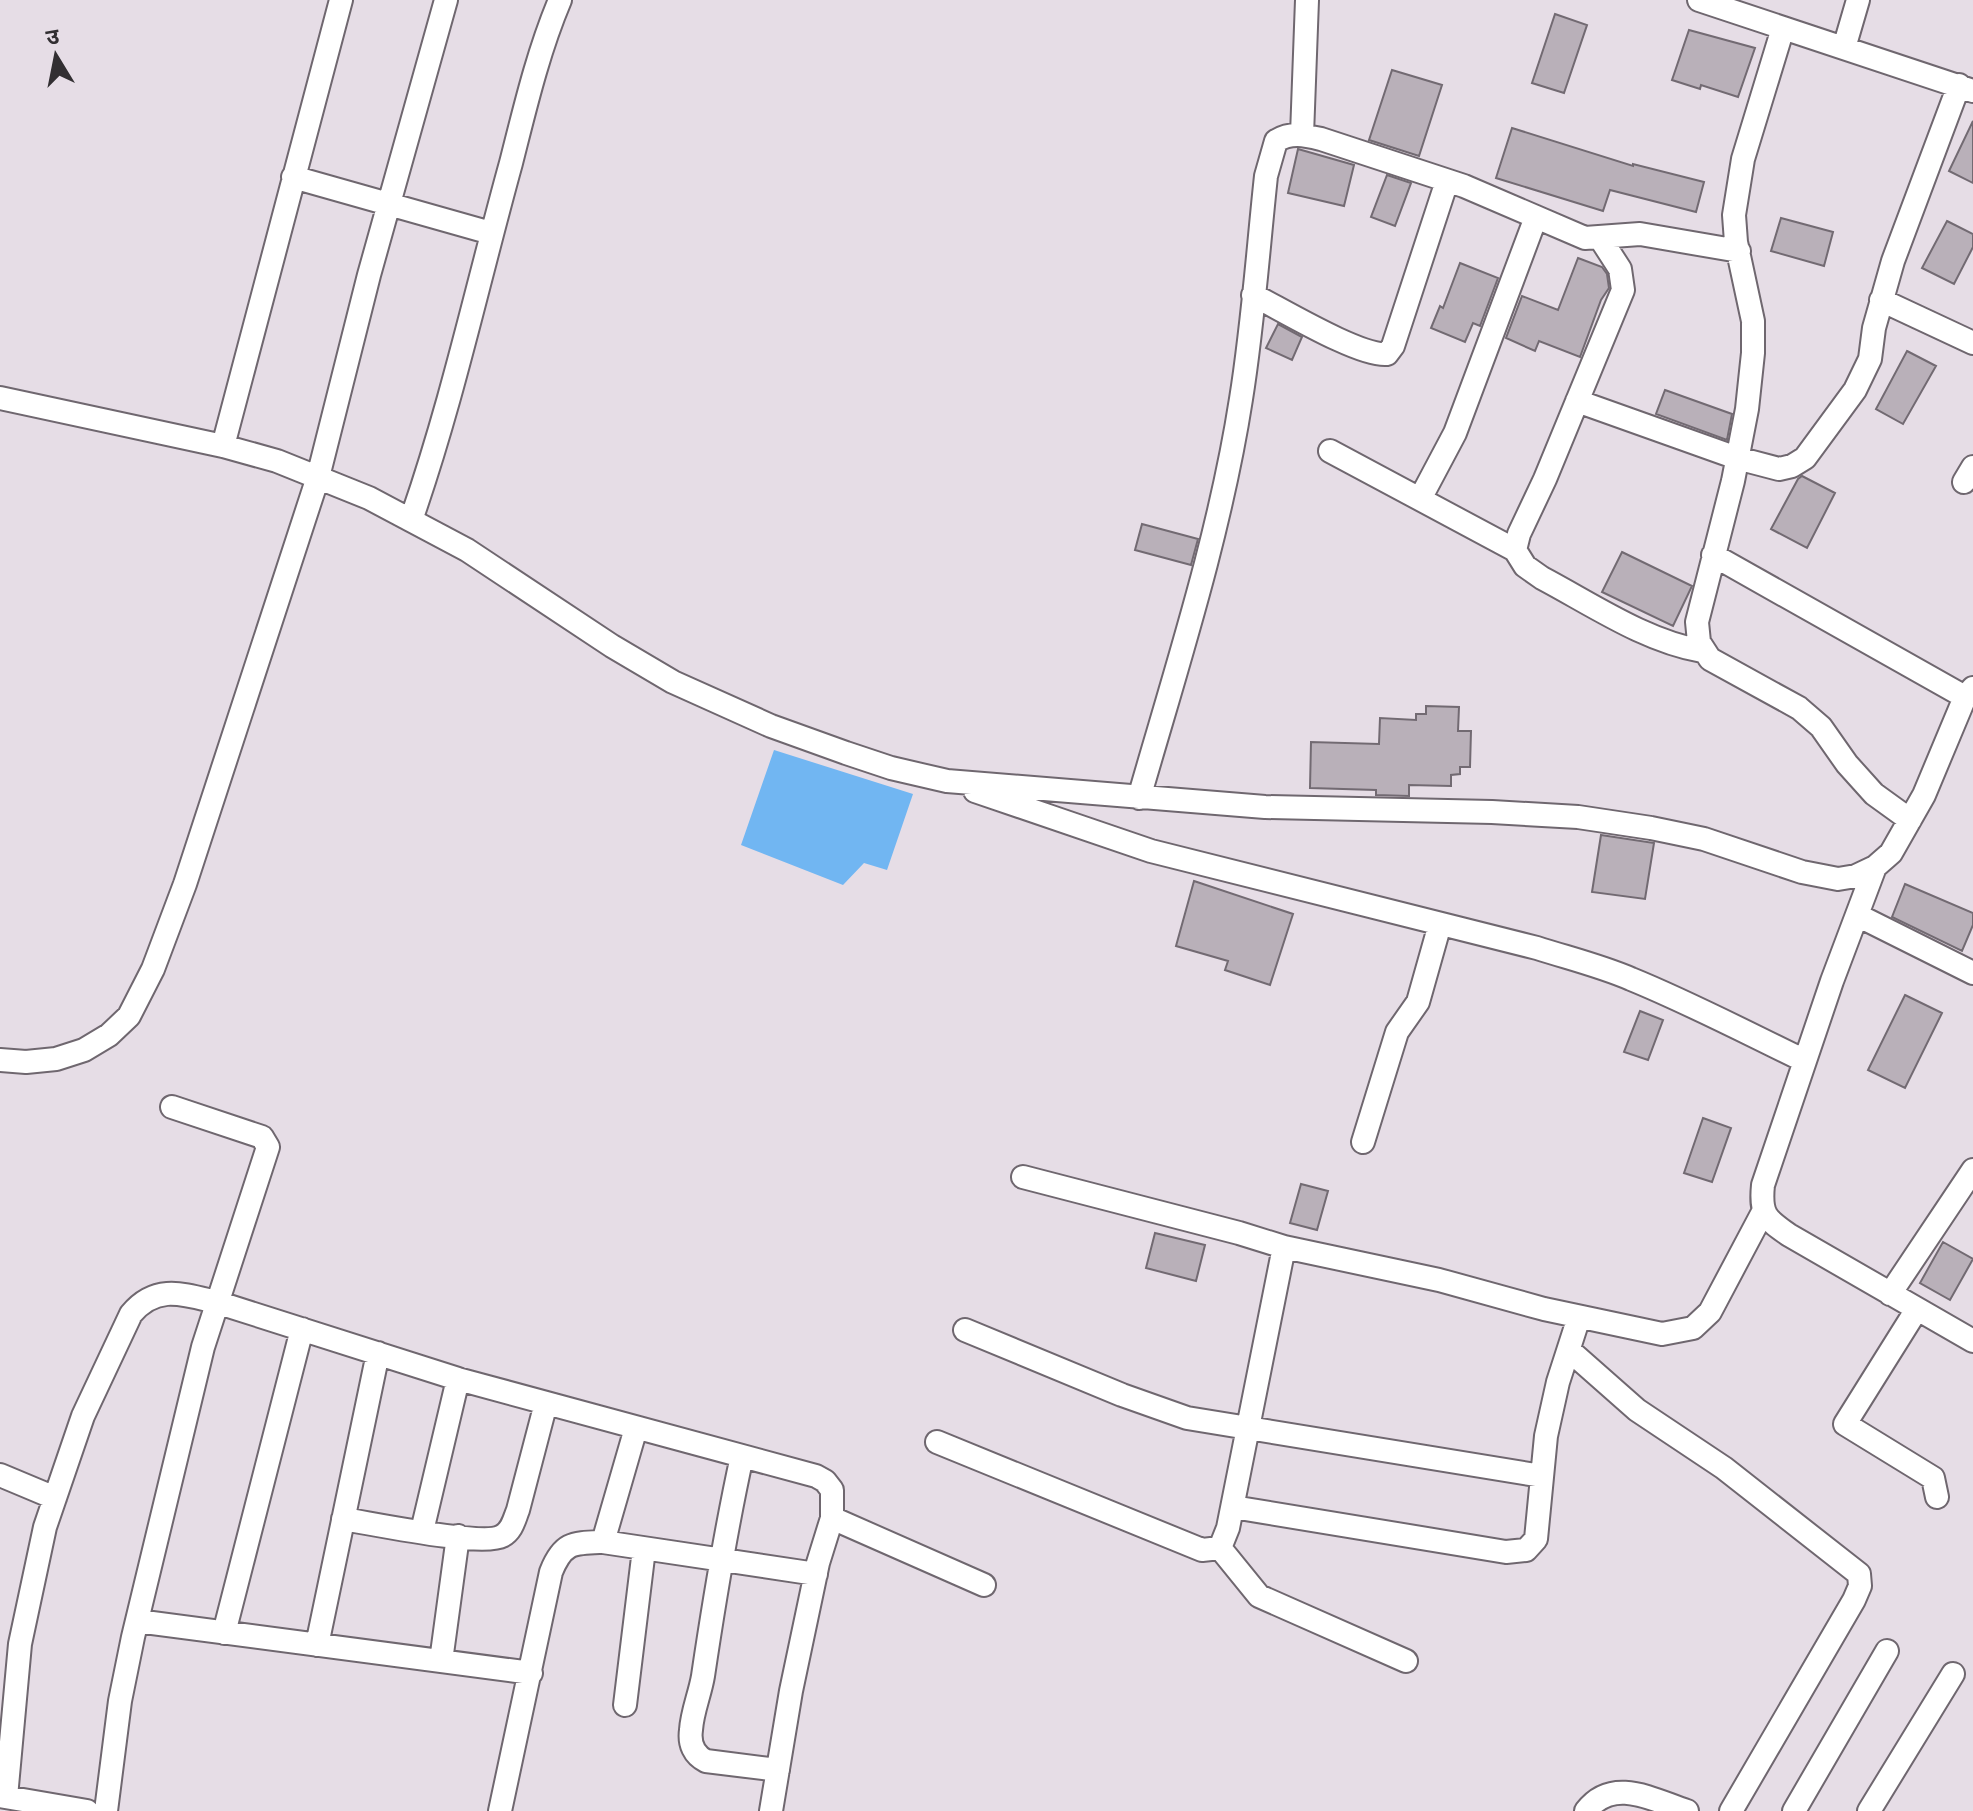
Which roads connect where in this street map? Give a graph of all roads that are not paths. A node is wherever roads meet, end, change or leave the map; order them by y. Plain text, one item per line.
1 (341, 0) edge
2 (446, 0) edge
3 (560, 0) edge
4 (1307, 0) edge
5 (1699, 0) edge
6 (1858, 0) edge
7 (1783, 28) junction
8 (1844, 48) junction
9 (1966, 88) edge
10 (1302, 135) junction
11 (293, 177) junction
12 (1447, 181) junction
13 (389, 202) junction
14 (1536, 217) junction
15 (491, 233) junction
16 (1600, 238) junction
17 (1739, 251) junction
18 (1253, 295) junction
19 (1881, 300) junction
20 (1973, 343) edge
21 (0, 398) edge
22 (1577, 401) junction
23 (223, 446) junction
24 (1330, 451) dead end
25 (1737, 458) junction
26 (318, 477) junction
27 (1420, 499) junction
28 (411, 520) junction
29 (1515, 550) junction
30 (1713, 555) junction
31 (1702, 651) junction
32 (1969, 693) edge
33 (947, 781) junction
34 (1139, 798) junction
35 (1910, 820) junction
36 (1875, 867) junction
37 (1857, 915) junction
38 (1440, 924) junction
39 (1973, 973) edge
40 (0, 1060) edge
41 (1805, 1061) junction
42 (172, 1107) dead end
43 (1363, 1142) dead end
44 (1973, 1170) edge
45 (1023, 1177) dead end
46 (1763, 1212) junction
47 (1284, 1247) junction
48 (1890, 1294) junction
49 (216, 1302) junction
50 (1917, 1309) junction
51 (1579, 1317) junction
52 (302, 1329) junction
53 (965, 1330) dead end
54 (1973, 1341) edge
55 (1569, 1350) junction
56 (378, 1353) junction
57 (458, 1379) junction
58 (546, 1403) junction
59 (636, 1428) junction
60 (1248, 1428) junction
61 (937, 1442) dead end
62 (742, 1456) junction
63 (0, 1475) edge
64 (1542, 1476) junction
65 (1937, 1497) dead end
66 (55, 1498) junction
67 (1233, 1507) junction
68 (832, 1518) junction
69 (343, 1519) junction
70 (422, 1531) junction
71 (458, 1536) junction
72 (603, 1542) junction
73 (1220, 1548) junction
74 (644, 1549) junction
75 (720, 1561) junction
76 (816, 1574) junction
77 (984, 1585) dead end
78 (137, 1621) junction
79 (224, 1633) junction
80 (317, 1645) junction
81 (1887, 1651) dead end
82 (441, 1661) junction
83 (1406, 1661) dead end
84 (531, 1673) junction
85 (1953, 1674) dead end
86 (625, 1705) dead end
87 (778, 1770) junction
88 (3, 1796) edge
89 (87, 1811) edge
90 (106, 1811) edge
91 (500, 1811) edge
92 (771, 1811) edge
93 (1586, 1811) edge
94 (1687, 1811) edge
95 (1731, 1811) edge
96 (1794, 1811) edge
97 (1869, 1811) edge

1 - 11 street
2 - 13 street
3 - 15 street
4 - 10 street
5 - 7 street
6 - 8 street
7 - 8 street
7 - 17 street
8 - 9 street
9 - 19 street
10 - 12 street
10 - 18 street
11 - 13 street
11 - 23 street
12 - 14 street
12 - 18 street
13 - 15 street
13 - 26 street
14 - 16 street
14 - 27 street
15 - 28 street
16 - 17 street
16 - 22 street
17 - 25 street
18 - 34 street
19 - 20 street
19 - 25 street
21 - 23 street
22 - 25 street
22 - 29 street
23 - 26 street
24 - 27 street
25 - 30 street
26 - 28 street
26 - 40 street
27 - 29 street
28 - 33 street
29 - 31 street
30 - 31 street
30 - 32 street
31 - 35 street
32 - 35 street
33 - 34 street
33 - 38 street
34 - 36 street
35 - 36 street
36 - 37 street
37 - 39 street
37 - 41 street
38 - 41 street
38 - 43 street
41 - 46 street
42 - 49 street
44 - 48 street
45 - 47 street
46 - 48 street
46 - 51 street
47 - 51 street
47 - 60 street
48 - 50 street
49 - 52 street
49 - 66 street
49 - 78 street
50 - 54 street
50 - 65 street
51 - 55 street
52 - 56 street
52 - 79 street
53 - 60 street
55 - 64 street
55 - 95 street
56 - 57 street
56 - 69 street
57 - 58 street
57 - 70 street
58 - 59 street
58 - 71 street
59 - 62 street
59 - 72 street
60 - 64 street
60 - 67 street
61 - 73 street
62 - 68 street
62 - 75 street
63 - 66 street
64 - 67 street
66 - 88 street
67 - 73 street
68 - 76 street
68 - 77 street
69 - 70 street
69 - 80 street
70 - 71 street
71 - 82 street
72 - 74 street
72 - 84 street
73 - 83 street
74 - 75 street
74 - 86 street
75 - 76 street
75 - 87 street
76 - 87 street
78 - 79 street
78 - 90 street
79 - 80 street
80 - 82 street
81 - 96 street
82 - 84 street
84 - 91 street
85 - 97 street
87 - 92 street
88 - 89 street
93 - 94 street

